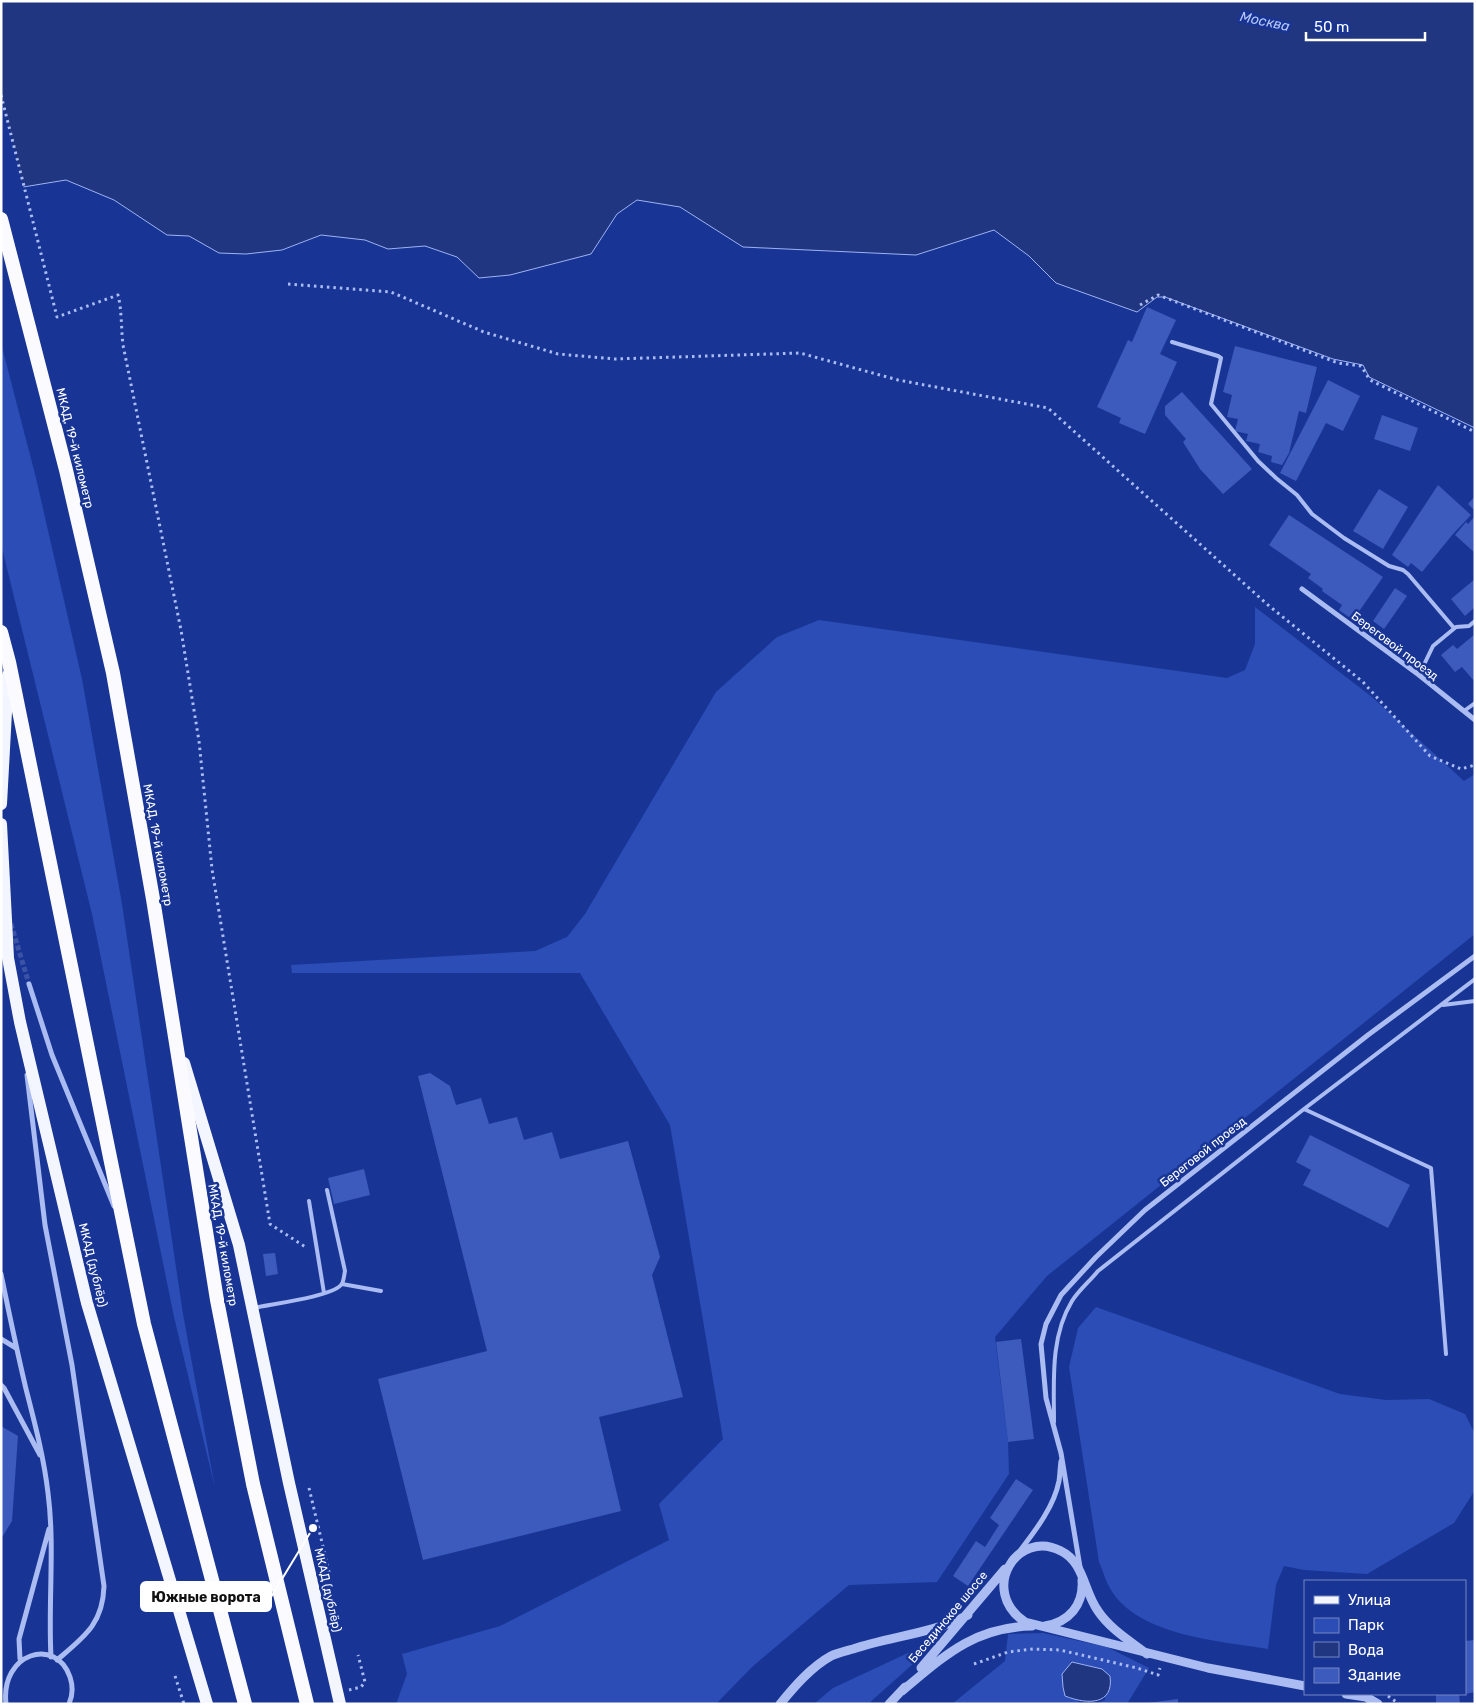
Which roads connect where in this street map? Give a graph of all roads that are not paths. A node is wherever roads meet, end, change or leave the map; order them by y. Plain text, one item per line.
1 (1, 219) edge
2 (1172, 342) dead end
3 (1302, 589) dead end
4 (1475, 622) edge
5 (1454, 628) junction
6 (1, 632) edge
7 (9, 662) junction
8 (1419, 675) junction
9 (1475, 703) edge
10 (1464, 711) junction
11 (1475, 720) edge
12 (1, 804) edge
13 (1, 824) edge
14 (1475, 956) edge
15 (1475, 979) edge
16 (30, 984) tunnel mouth
17 (1475, 1001) edge
18 (1441, 1006) junction
19 (170, 1018) junction
20 (20, 1022) junction
21 (1304, 1109) junction
22 (327, 1190) dead end
23 (309, 1201) dead end
24 (126, 1234) junction
25 (1, 1274) edge
26 (2, 1284) edge
27 (342, 1284) junction
28 (381, 1291) dead end
29 (324, 1293) junction
30 (252, 1308) junction
31 (1, 1339) edge
32 (16, 1348) junction
33 (1446, 1354) dead end
34 (1, 1386) edge
35 (1054, 1425) junction
36 (1061, 1454) junction
37 (44, 1462) junction
38 (51, 1522) junction
39 (1013, 1559) junction
40 (1081, 1572) junction
41 (968, 1615) junction
42 (1035, 1626) junction
43 (1147, 1654) junction
44 (51, 1657) junction
45 (20, 1659) junction
46 (57, 1660) junction
47 (1304, 1686) edge
48 (902, 1691) junction
49 (1351, 1695) edge
50 (2, 1696) edge
51 (6, 1704) edge
52 (69, 1704) edge
53 (207, 1704) edge
54 (245, 1704) edge
55 (307, 1704) edge
56 (340, 1704) edge
57 (780, 1704) edge
58 (889, 1704) edge
59 (1378, 1704) edge

1 - 19 highway, МКАД, 19-й километр
2 - 5 lane
3 - 8 street, Береговой проезд
4 - 5 lane
5 - 8 lane
6 - 7 highway
7 - 12 main road
7 - 24 highway
8 - 10 street, Береговой проезд
9 - 10 lane
10 - 11 street, Береговой проезд
13 - 20 main road, МКАД (дублёр)
14 - 35 street, Береговой проезд
15 - 18 lane
16 - 24 street
17 - 18 lane
18 - 21 lane
19 - 30 main road, МКАД (дублёр)
19 - 55 highway, МКАД, 19-й километр
20 - 46 street
20 - 53 main road, МКАД (дублёр)
21 - 33 lane
21 - 35 lane
22 - 27 lane
23 - 29 lane
24 - 54 highway
25 - 26 street
26 - 32 street
27 - 28 lane
27 - 29 lane
29 - 30 lane
30 - 56 main road, МКАД (дублёр)
31 - 32 street
32 - 37 street
34 - 37 street
35 - 36 street, Береговой проезд
36 - 39 street
36 - 40 street
37 - 38 street
38 - 44 street
38 - 45 street
39 - 40 street
39 - 41 street, Бесединское шоссе
39 - 42 street
40 - 42 street
40 - 43 street
41 - 48 street, Бесединское шоссе
41 - 57 street
42 - 43 street
42 - 48 street, Бесединское шоссе
43 - 47 street
44 - 45 street
44 - 46 street
45 - 50 street
46 - 52 street
48 - 58 street, Бесединское шоссе
49 - 59 street
50 - 51 street

